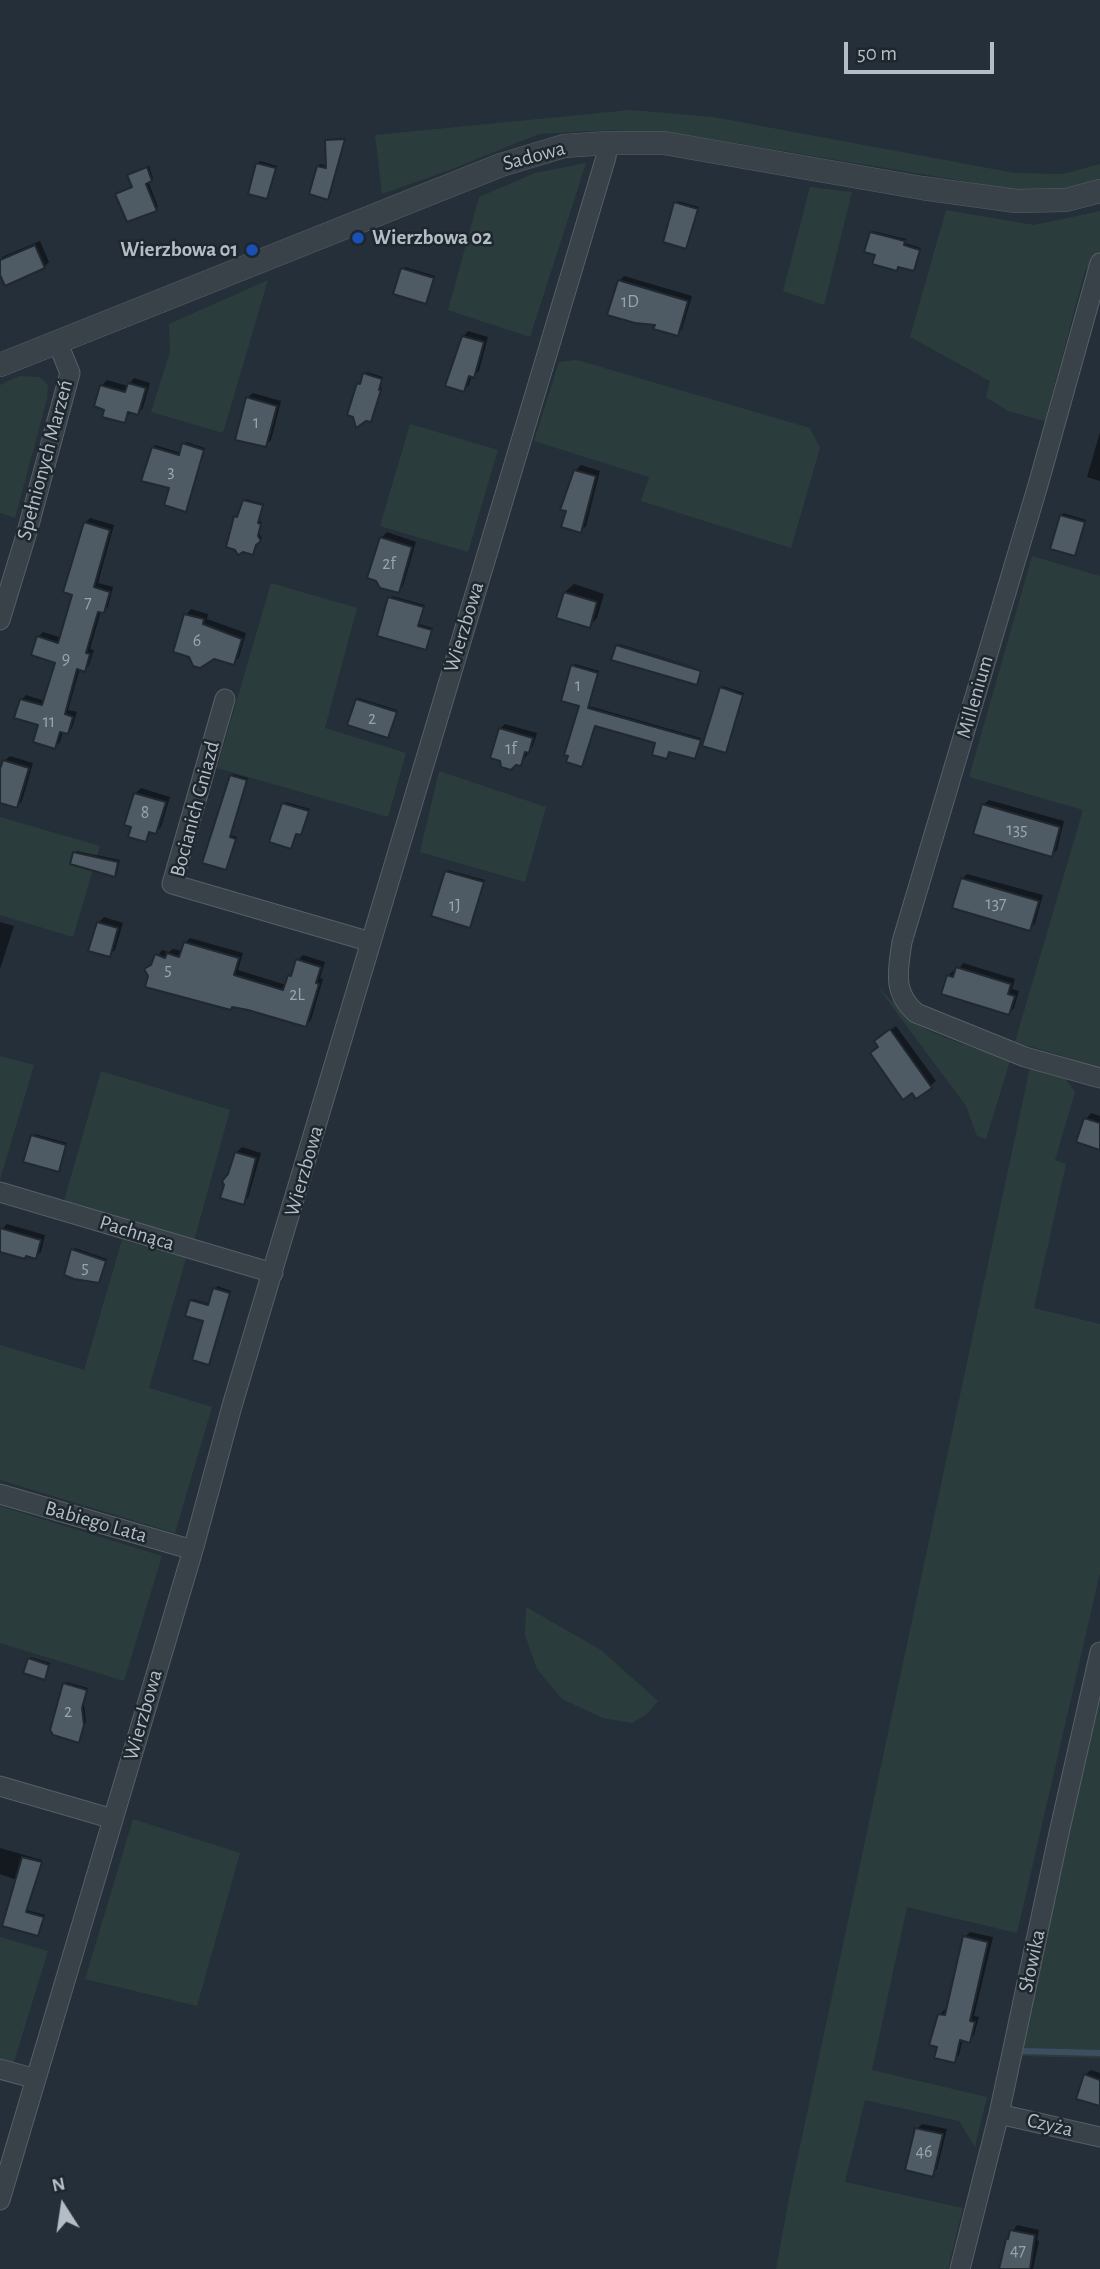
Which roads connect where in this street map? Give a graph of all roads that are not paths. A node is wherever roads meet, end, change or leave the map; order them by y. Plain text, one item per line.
1 (608, 143) junction
2 (1100, 191) edge
3 (1100, 263) edge
4 (57, 341) junction
5 (0, 365) edge
6 (0, 620) edge
7 (225, 699) dead end
8 (371, 942) junction
9 (1100, 1078) edge
10 (0, 1192) edge
11 (273, 1273) junction
12 (0, 1494) edge
13 (193, 1550) junction
14 (1100, 1652) edge
15 (0, 1786) edge
16 (113, 1819) junction
17 (0, 2069) edge
18 (36, 2079) junction
19 (999, 2114) junction
20 (1100, 2137) edge
21 (0, 2200) edge
22 (960, 2269) edge

1 - 2 street, Sadowa
1 - 4 street, Sadowa
1 - 8 street, Wierzbowa
3 - 9 street, Millenium
4 - 5 street, Sadowa
4 - 6 street, Spełnionych Marzeń
7 - 8 street, Bocianich Gniazd
8 - 11 street, Wierzbowa
10 - 11 street, Pachnąca
11 - 13 street, Wierzbowa
12 - 13 street, Babiego Lata
13 - 16 street, Wierzbowa
14 - 19 street, Słowika
15 - 16 street
16 - 18 street, Wierzbowa
17 - 18 street
18 - 21 street, Wierzbowa
19 - 20 street, Czyża
19 - 22 street, Słowika

